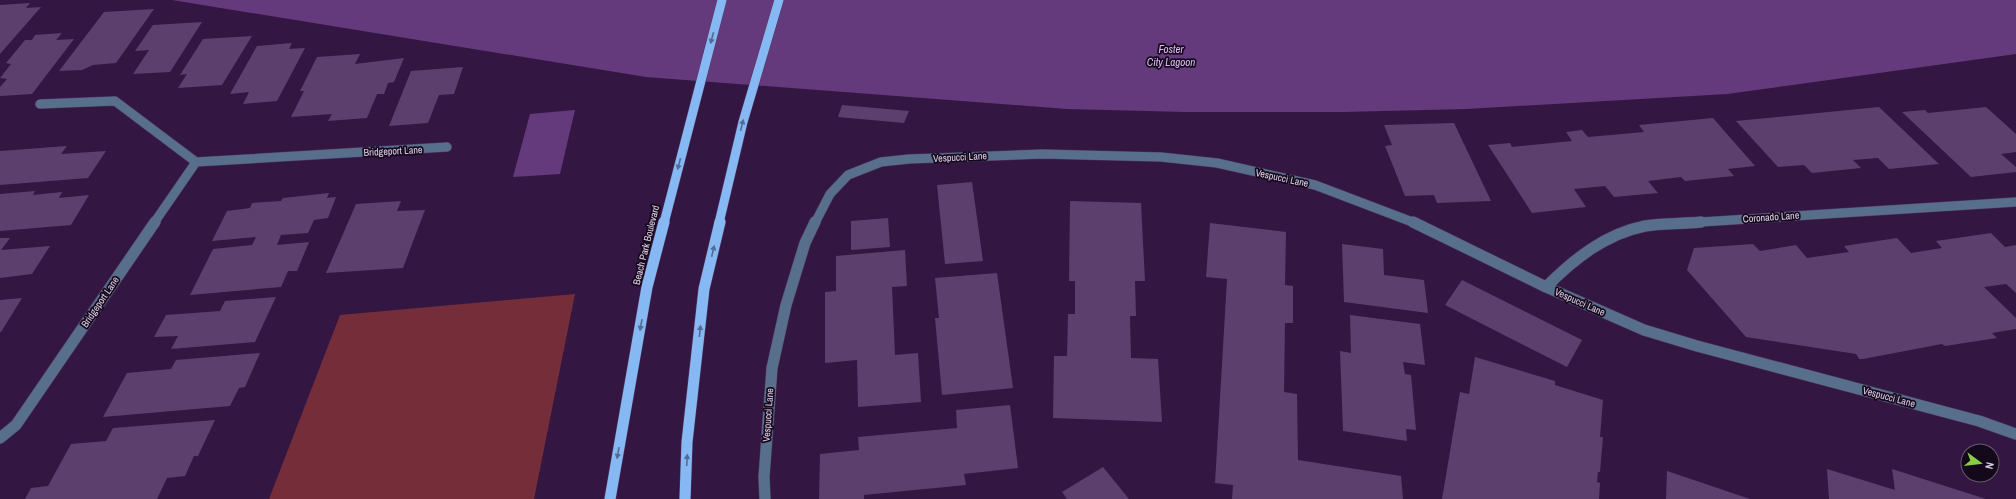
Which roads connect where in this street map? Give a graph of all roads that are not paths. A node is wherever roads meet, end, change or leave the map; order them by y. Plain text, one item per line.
1 (722, 0) edge
2 (779, 0) edge
3 (40, 104) dead end
4 (447, 147) dead end
5 (196, 162) junction
6 (2016, 202) edge
7 (1546, 287) junction
8 (2016, 434) edge
9 (0, 438) edge
10 (610, 499) edge
11 (685, 499) edge
12 (765, 499) edge

1 -> 10 main road, Beach Park Boulevard
11 -> 2 main road
3 - 5 street
4 - 5 street, Bridgeport Lane
5 - 9 street, Bridgeport Lane
6 - 7 street, Coronado Lane
7 - 8 street, Vespucci Lane
7 - 12 street, Vespucci Lane

